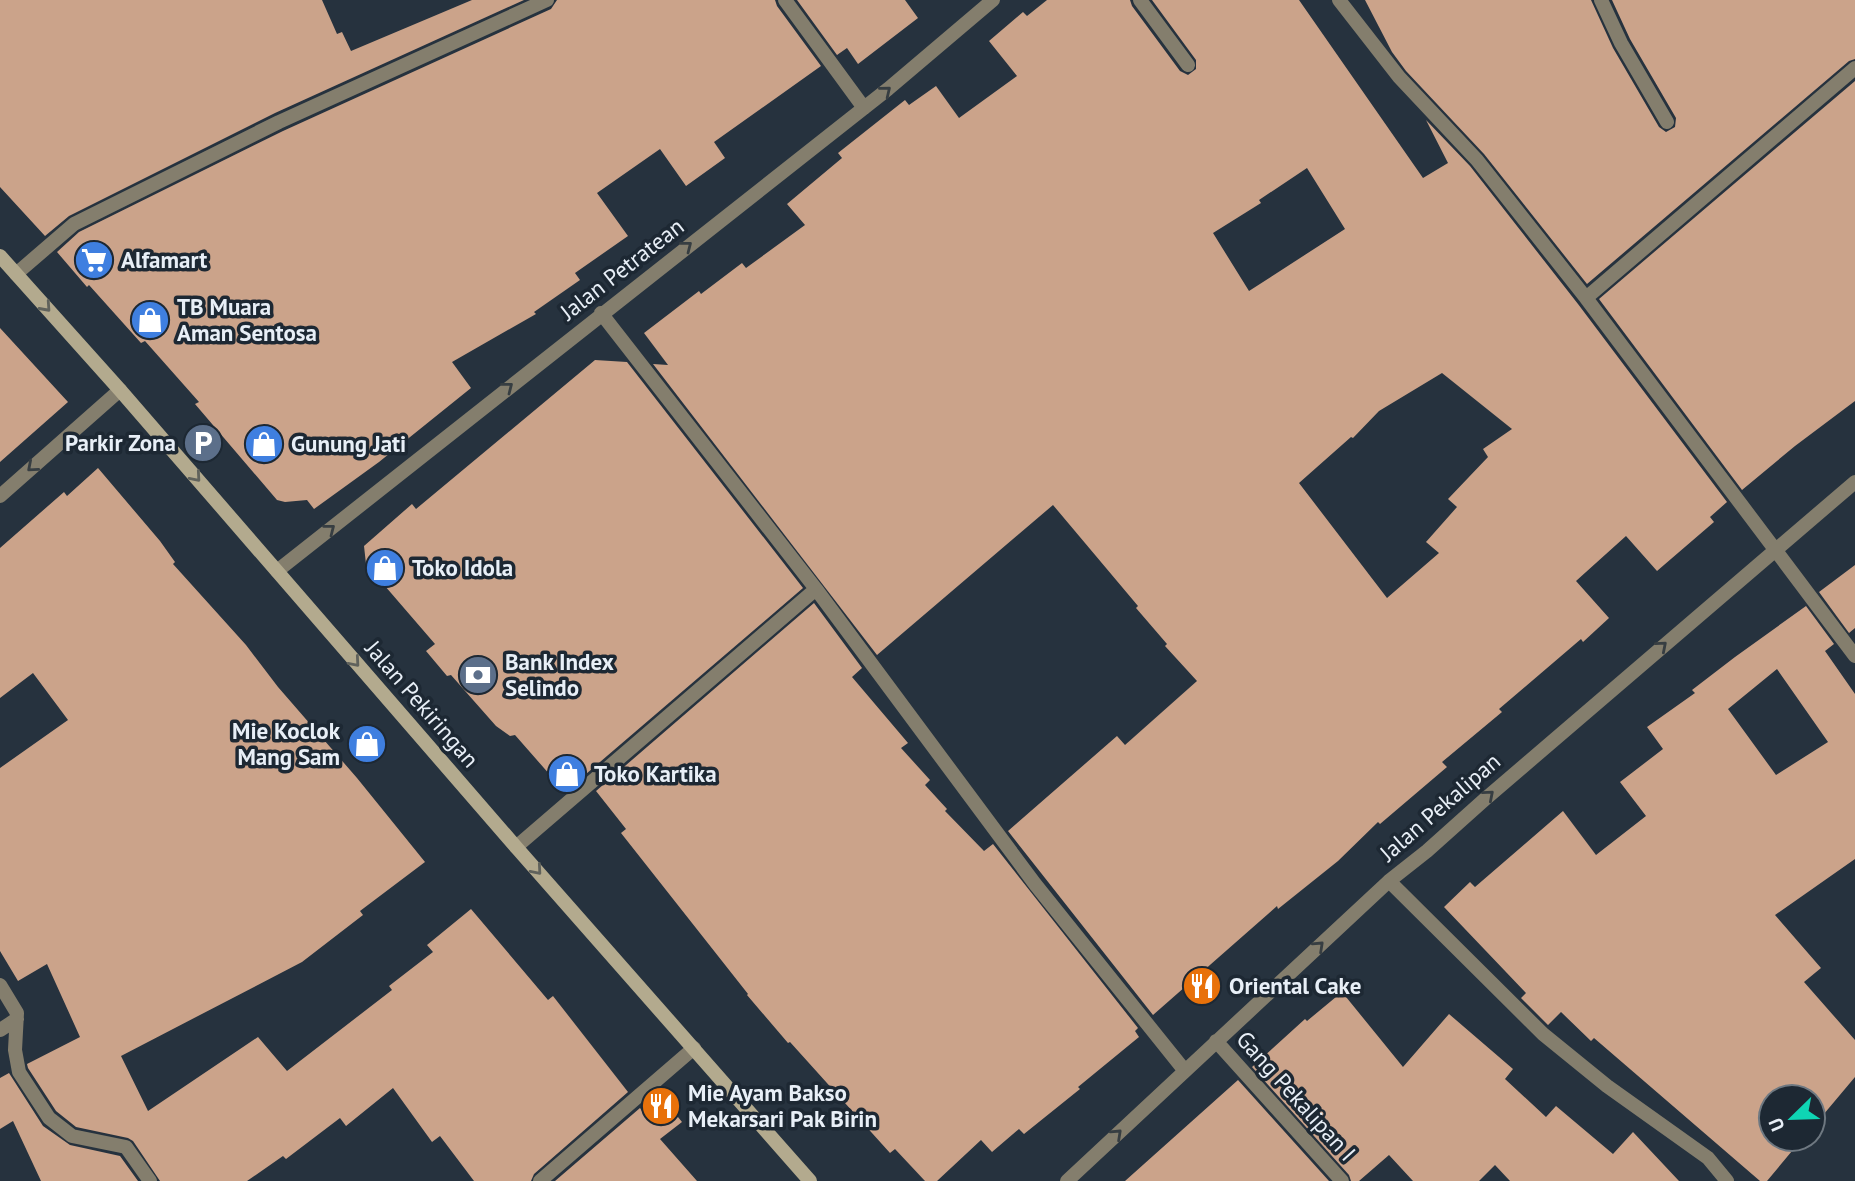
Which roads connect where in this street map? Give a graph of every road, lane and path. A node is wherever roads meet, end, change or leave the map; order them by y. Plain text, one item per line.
1 (547, 0) edge
2 (785, 0) edge
3 (993, 0) edge
4 (1140, 0) edge
5 (1339, 0) edge
6 (1601, 0) edge
7 (1188, 65) dead end
8 (1855, 68) edge
9 (864, 108) junction
10 (1667, 122) dead end
11 (0, 256) edge
12 (16, 274) junction
13 (1586, 299) junction
14 (601, 313) junction
15 (120, 390) junction
16 (1855, 482) edge
17 (0, 496) edge
18 (1773, 550) junction
19 (277, 571) junction
20 (816, 589) junction
21 (1855, 656) edge
22 (516, 847) junction
23 (1389, 881) junction
24 (0, 985) edge
25 (17, 1019) junction
26 (0, 1030) edge
27 (1216, 1041) junction
28 (694, 1048) junction
29 (1185, 1070) junction
30 (150, 1181) edge
31 (540, 1181) edge
32 (810, 1181) edge
33 (1067, 1181) edge
34 (1342, 1181) edge
35 (1727, 1181) edge

1 - 12 street
2 - 9 street
9 -> 3 street, Jalan Petratean
4 - 7 street
5 - 13 street
6 - 10 street
8 - 13 street
14 -> 9 street, Jalan Petratean
11 - 12 main road, Jalan Pekiringan
12 -> 15 main road, Jalan Pekiringan
13 - 18 street
19 -> 14 street, Jalan Petratean
14 - 20 street
15 -> 17 street
15 -> 19 main road, Jalan Pekiringan
16 - 18 street, Jalan Pekalipan
18 - 21 street
23 -> 18 street, Jalan Pekalipan
19 -> 22 main road, Jalan Pekiringan
20 - 22 street
20 - 29 street
22 -> 28 main road, Jalan Pekiringan
27 -> 23 street, Jalan Pekalipan
23 - 35 street
24 - 25 street
25 - 26 street
25 - 30 street
27 - 29 street, Jalan Pekalipan
27 - 34 street, Gang Pekalipan I
28 - 31 street
28 - 32 main road, Jalan Pekiringan
33 -> 29 street, Jalan Pekalipan

